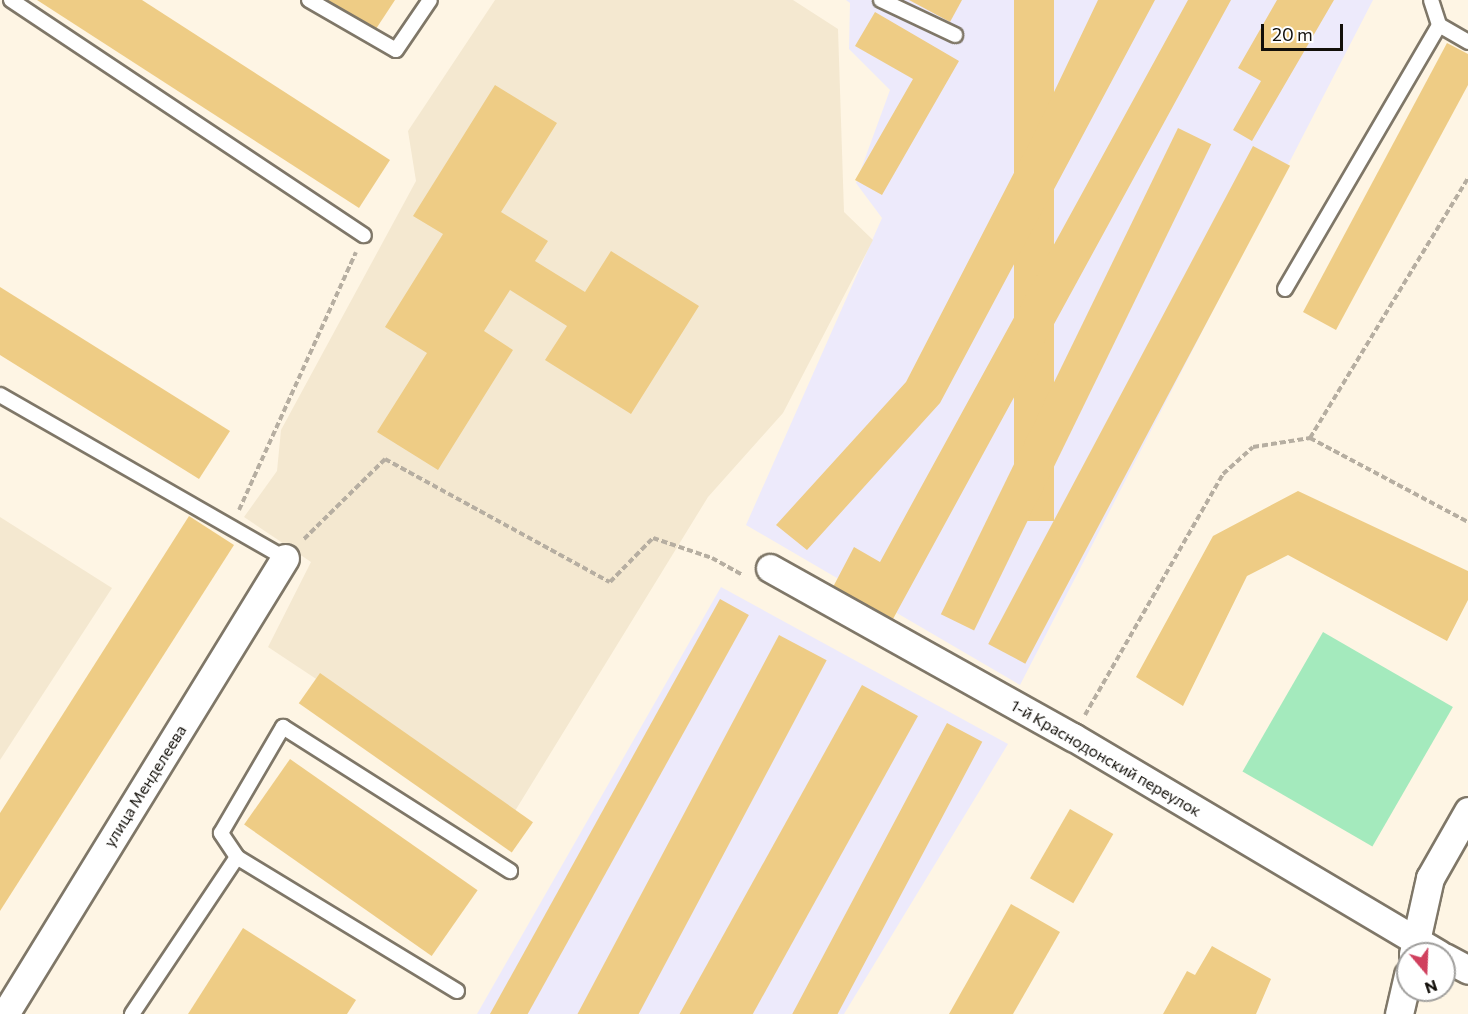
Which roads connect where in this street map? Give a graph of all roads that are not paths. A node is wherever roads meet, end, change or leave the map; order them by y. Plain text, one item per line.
1 (11, 0) edge
2 (309, 0) edge
3 (430, 0) edge
4 (881, 0) edge
5 (1431, 0) edge
6 (1439, 26) junction
7 (955, 35) dead end
8 (1468, 42) edge
9 (364, 235) road end
10 (1285, 289) dead end
11 (0, 395) edge
12 (285, 558) joint
13 (770, 568) dead end
14 (1468, 811) edge
15 (237, 857) junction
16 (510, 871) dead end
17 (1409, 942) edge
18 (1423, 942) edge
19 (457, 991) dead end
20 (5, 1014) edge
21 (132, 1014) edge

1 - 9 lane
2 - 3 lane
4 - 7 lane
5 - 6 lane
6 - 8 lane
6 - 10 lane
11 - 12 lane
12 - 20 street, улица Менделеева
13 - 17 street, 1-й Краснодонский переулок
14 - 18 street
15 - 16 lane
15 - 19 lane
15 - 21 lane

